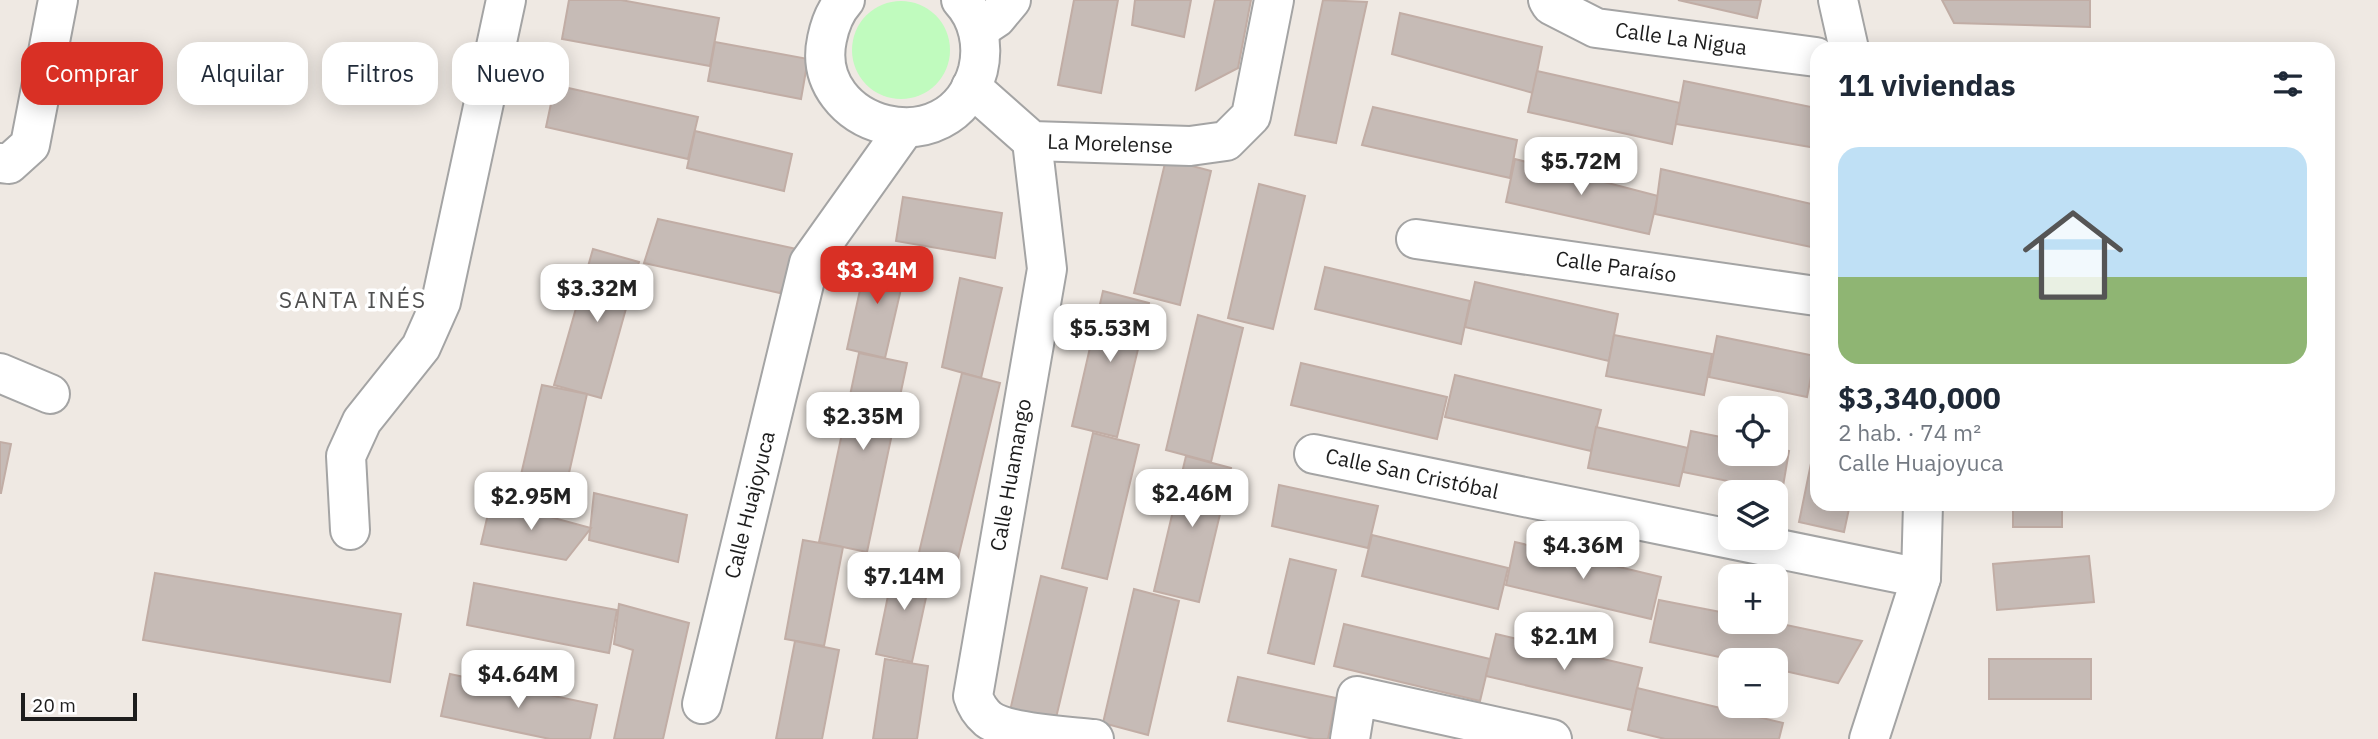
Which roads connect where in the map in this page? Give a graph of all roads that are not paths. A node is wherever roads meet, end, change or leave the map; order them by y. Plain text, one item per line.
1 (58, 0) edge
2 (506, 0) edge
3 (1012, 0) edge
4 (1274, 0) edge
5 (1838, 0) edge
6 (1549, 2) edge
7 (836, 4) edge
8 (970, 15) edge
9 (1847, 42) edge
10 (1810, 56) edge
11 (971, 87) junction
12 (905, 128) junction
13 (1032, 141) junction
14 (0, 163) edge
15 (1416, 239) dead end
16 (1810, 295) edge
17 (0, 373) edge
18 (50, 394) dead end
19 (1314, 454) dead end
20 (1923, 511) edge
21 (349, 530) dead end
22 (1921, 578) junction
23 (702, 704) dead end
24 (1094, 739) edge
25 (1350, 739) edge
26 (1552, 739) edge
27 (1869, 739) edge

1 - 14 street
2 - 21 street
3 - 8 street
4 - 13 street, La Morelense
5 - 9 street
6 - 10 street, Calle La Nigua
7 - 12 street
8 - 11 street
11 - 12 street
11 - 13 street, La Morelense
12 - 23 street, Calle Huajoyuca
13 - 24 street, Calle Huamango
15 - 16 street, Calle Paraíso
17 - 18 street
19 - 22 street, Calle San Cristóbal
20 - 22 street
22 - 27 street
25 - 26 street

